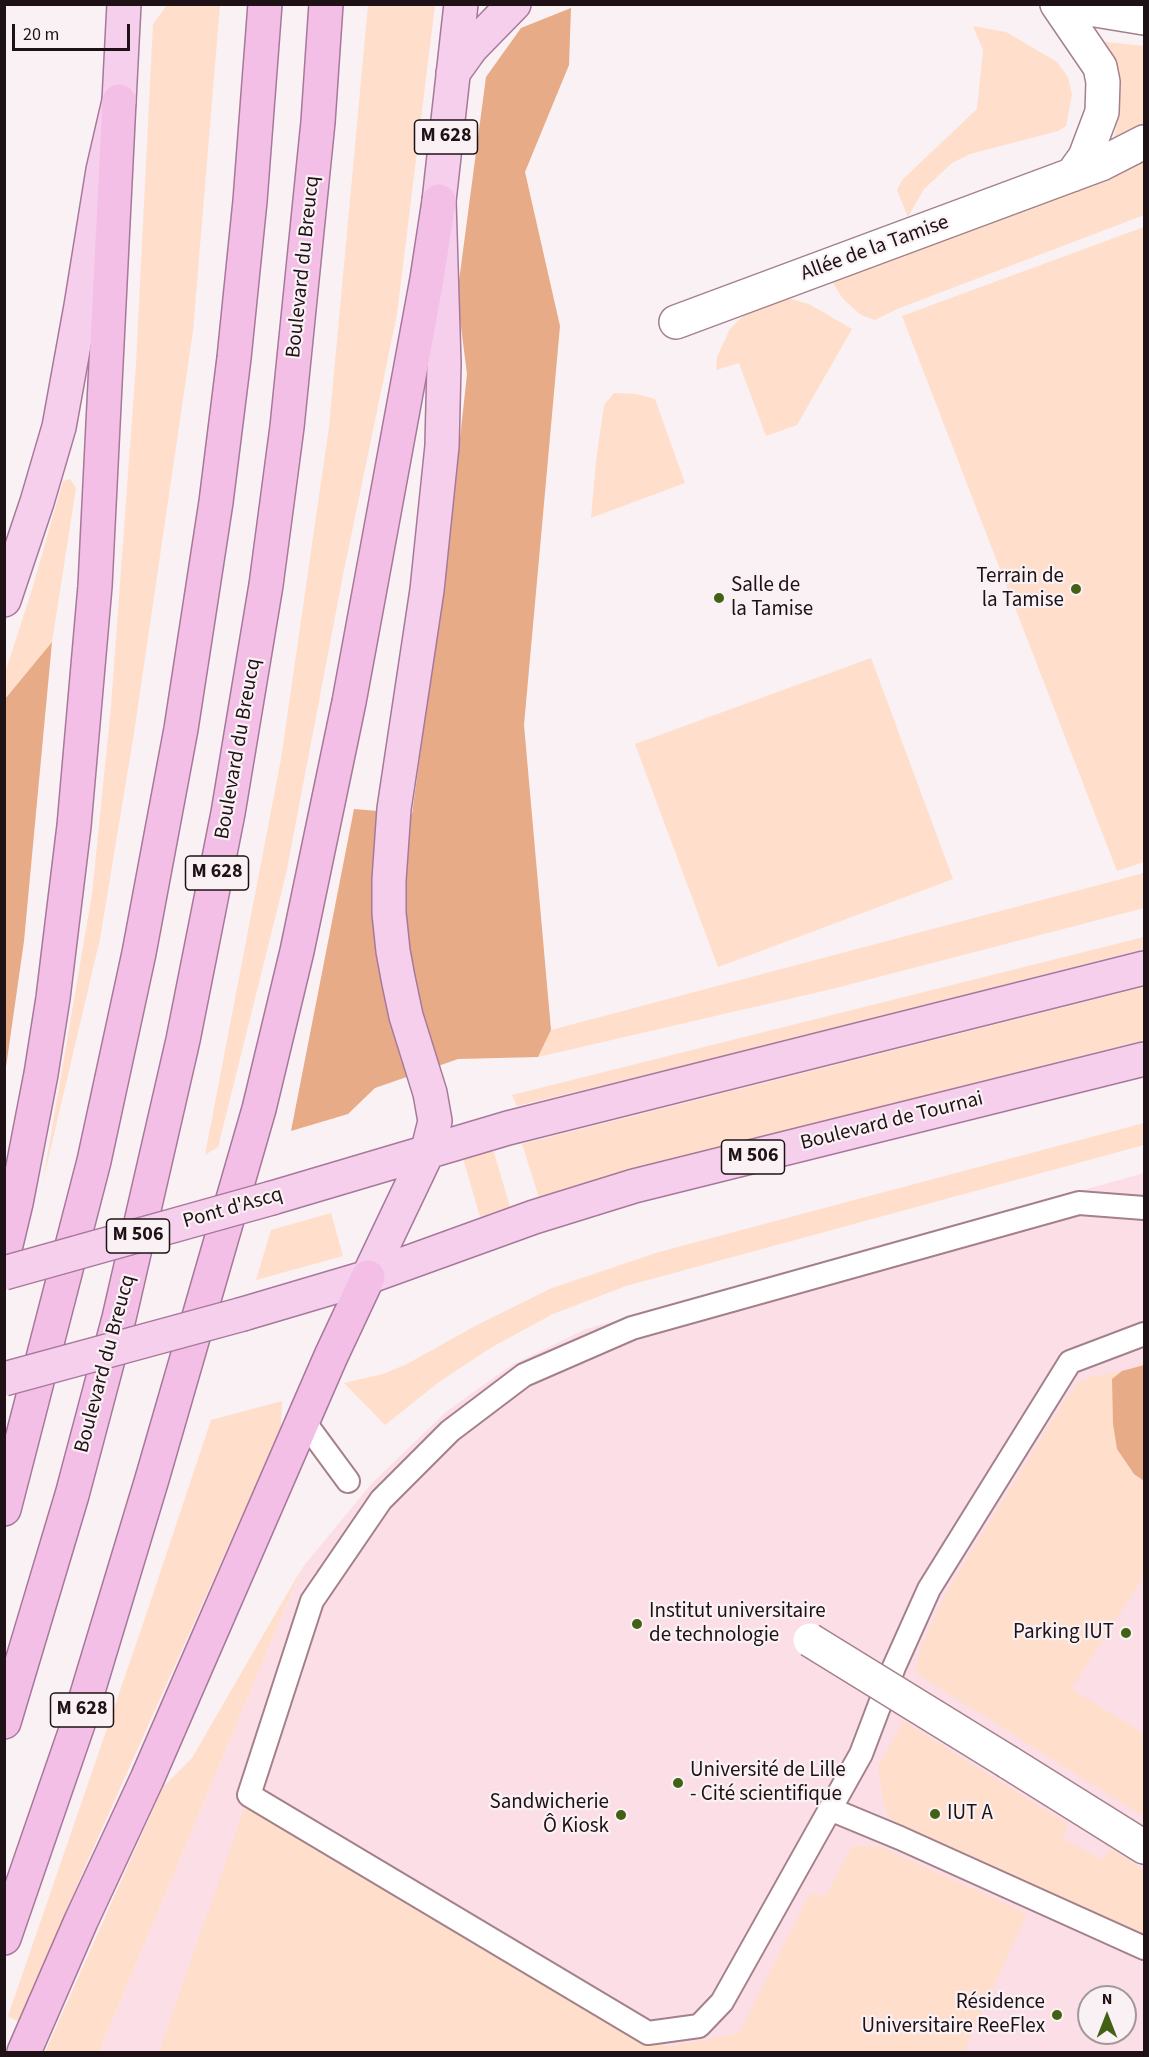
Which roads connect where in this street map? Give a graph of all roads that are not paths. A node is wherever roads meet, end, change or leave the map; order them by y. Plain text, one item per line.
1 (124, 4) edge
2 (265, 4) edge
3 (326, 4) edge
4 (460, 4) edge
5 (514, 4) edge
6 (1058, 4) edge
7 (1144, 18) edge
8 (453, 73) junction
9 (119, 101) junction
10 (1144, 142) edge
11 (1072, 175) junction
12 (439, 201) junction
13 (676, 322) dead end
14 (4, 600) edge
15 (1144, 968) edge
16 (1144, 1059) edge
17 (427, 1152) junction
18 (1144, 1208) edge
19 (4, 1253) edge
20 (4, 1273) edge
21 (368, 1277) junction
22 (1144, 1334) edge
23 (4, 1379) edge
24 (303, 1420) junction
25 (348, 1480) dead end
26 (4, 1509) edge
27 (810, 1640) dead end
28 (4, 1722) edge
29 (830, 1809) junction
30 (1144, 1847) edge
31 (4, 1938) edge
32 (1144, 1948) edge
33 (24, 2052) edge

1 - 9 main road
2 - 26 highway, M 628
3 - 28 highway, Boulevard du Breucq / M 628
4 - 8 main road, M 628
5 - 8 main road, M 628
6 - 7 street
6 - 11 street
8 - 12 main road, M 628
9 - 14 main road
9 - 19 highway
10 - 11 street, Allée de la Tamise
11 - 13 street, Allée de la Tamise
12 - 17 main road
12 - 31 highway, M 628
15 - 17 main road, M 506
16 - 21 main road, Boulevard de Tournai / M 506
17 - 20 main road, Pont d'Ascq / M 506, bridge
17 - 21 main road
18 - 29 lane
21 - 23 main road, M 506, bridge
21 - 24 highway
22 - 29 lane
24 - 25 lane
24 - 33 highway
27 - 30 street, bridge
29 - 32 lane

